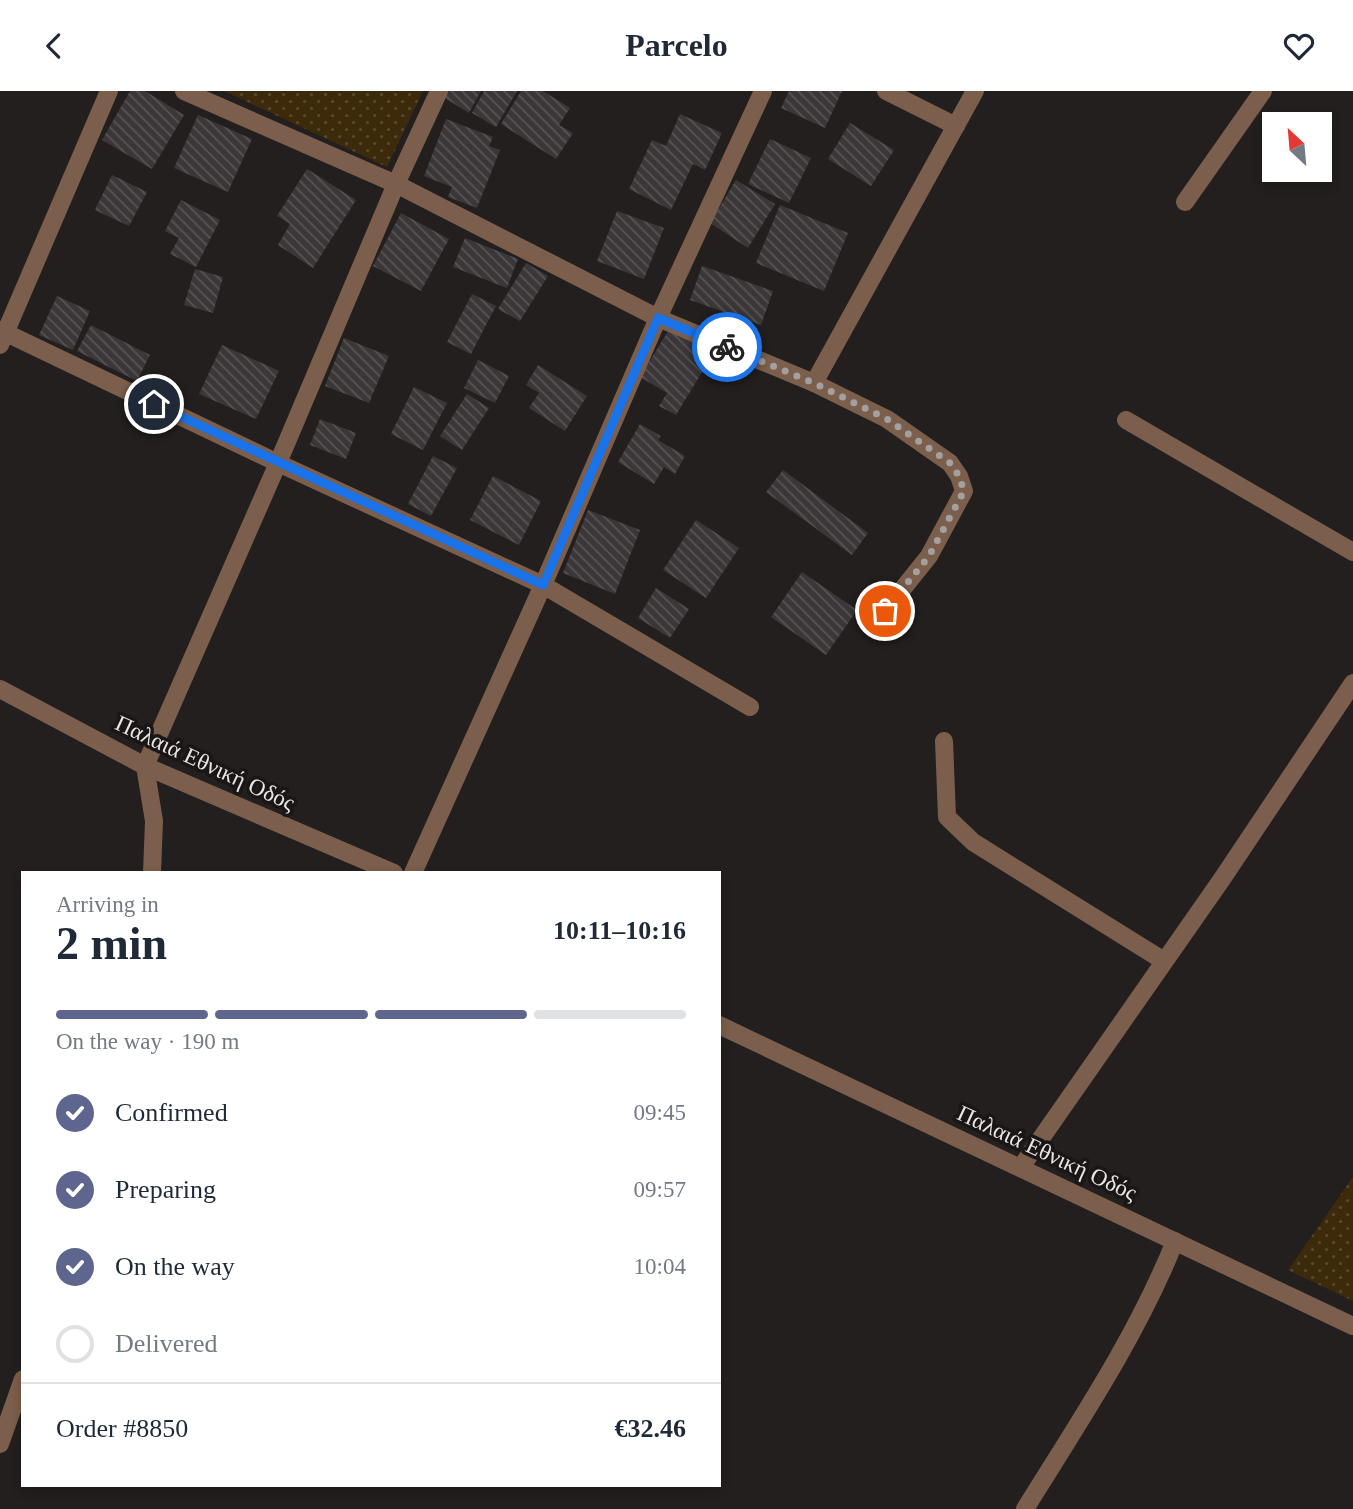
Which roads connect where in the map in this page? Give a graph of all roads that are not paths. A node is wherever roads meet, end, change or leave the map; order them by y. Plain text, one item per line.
1 (109, 91) edge
2 (184, 91) edge
3 (439, 91) edge
4 (762, 91) edge
5 (886, 91) edge
6 (975, 91) edge
7 (1263, 91) edge
8 (956, 126) junction
9 (396, 184) junction
10 (1185, 202) dead end
11 (658, 318) junction
12 (2, 336) edge
13 (814, 383) junction
14 (1126, 419) dead end
15 (278, 463) junction
16 (1353, 552) edge
17 (543, 585) junction
18 (885, 611) dead end
19 (1353, 683) edge
20 (0, 689) edge
21 (750, 707) dead end
22 (944, 741) dead end
23 (145, 765) junction
24 (152, 871) edge
25 (389, 871) edge
26 (414, 871) edge
27 (1164, 961) junction
28 (721, 1026) edge
29 (1021, 1167) junction
30 (1175, 1241) junction
31 (1353, 1326) edge
32 (21, 1385) edge
33 (0, 1444) edge
34 (1025, 1509) edge

1 - 12 street
2 - 9 street
3 - 9 street
4 - 11 street
5 - 8 street
6 - 8 street
7 - 10 street
8 - 13 street
9 - 11 street
9 - 15 street
11 - 13 street
11 - 17 street
12 - 15 street
13 - 18 street
14 - 16 street
15 - 17 street
15 - 23 street
17 - 21 street
17 - 26 street
19 - 27 street
20 - 23 street, Παλαιά Εθνική Οδός
22 - 27 street
23 - 24 street
23 - 25 street, Παλαιά Εθνική Οδός
27 - 29 street
28 - 29 street, Παλαιά Εθνική Οδός
29 - 30 street, Παλαιά Εθνική Οδός
30 - 31 street, Παλαιά Εθνική Οδός
30 - 34 street
32 - 33 street

